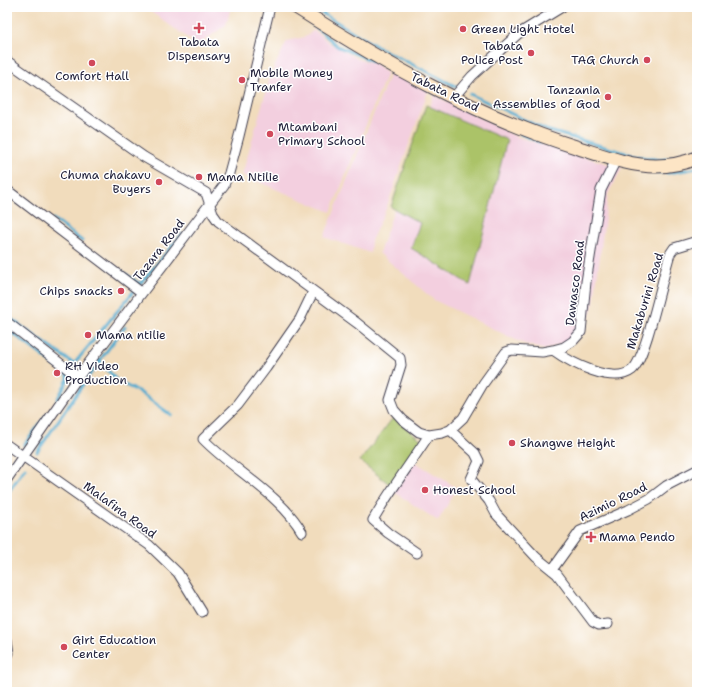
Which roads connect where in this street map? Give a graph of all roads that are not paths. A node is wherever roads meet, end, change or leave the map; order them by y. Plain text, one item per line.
1 (270, 7) edge
2 (296, 7) edge
3 (562, 7) edge
4 (7, 61) edge
5 (453, 98) junction
6 (697, 158) edge
7 (616, 160) junction
8 (7, 190) edge
9 (210, 205) junction
10 (697, 241) edge
11 (141, 292) junction
12 (313, 292) junction
13 (7, 322) edge
14 (553, 350) junction
15 (78, 376) junction
16 (450, 430) junction
17 (429, 435) junction
18 (7, 445) edge
19 (24, 456) junction
20 (697, 470) edge
21 (7, 479) edge
22 (302, 532) dead end
23 (417, 553) dead end
24 (552, 570) junction
25 (202, 612) dead end
26 (608, 624) dead end
27 (7, 640) edge
28 (7, 657) edge

1 - 9 street, Tazara Road
2 - 5 main road, Tabata Road
3 - 5 street
4 - 9 street
5 - 7 main road, Tabata Road
6 - 7 main road, Tabata Road
7 - 14 street, Dawasco Road
8 - 11 street
9 - 11 street, Tazara Road
9 - 12 street
10 - 14 street, Makaburini Road
11 - 15 street, Tazara Road
12 - 17 street
12 - 22 street
13 - 15 street
14 - 16 street, Dawasco Road
15 - 19 street, Tazara Road
16 - 17 street
16 - 24 street
17 - 23 street
18 - 19 street, Malafina Road
19 - 21 street, Tazara Road
19 - 25 street, Malafina Road
20 - 24 street, Azimio Road
24 - 26 street
27 - 28 street

